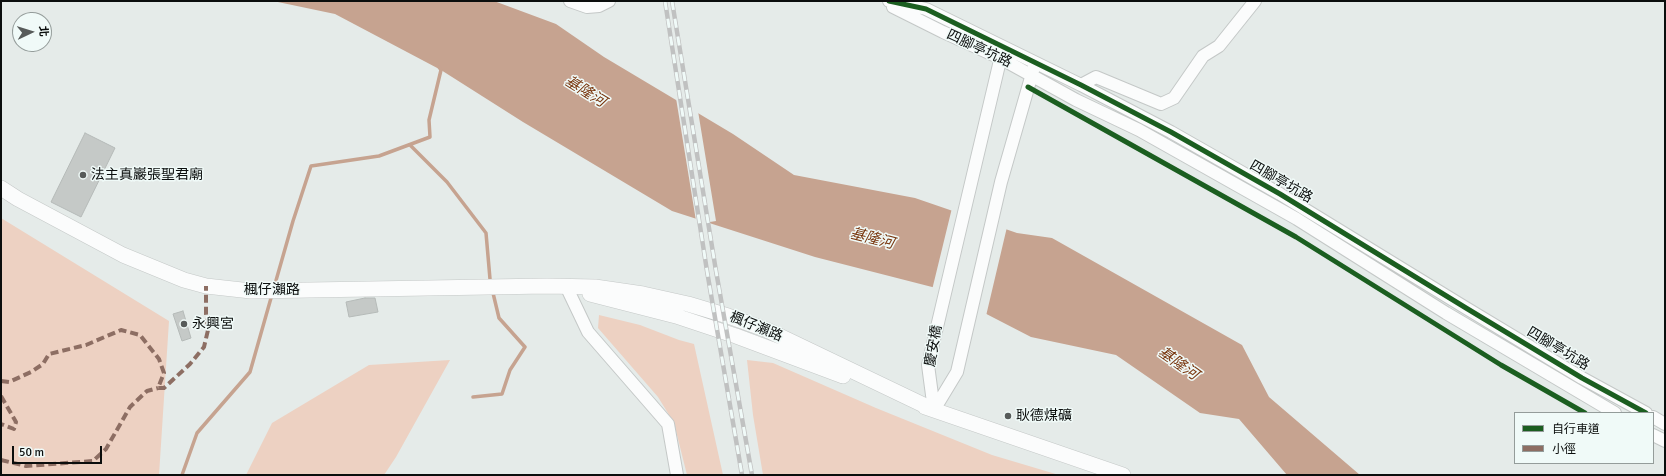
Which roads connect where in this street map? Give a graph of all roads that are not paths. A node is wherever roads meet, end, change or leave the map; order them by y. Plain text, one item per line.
1 (570, 1) edge
2 (609, 1) edge
3 (881, 1) edge
4 (889, 1) edge
5 (1255, 1) edge
6 (1004, 46) junction
7 (1000, 58) junction
8 (1035, 62) junction
9 (1032, 75) junction
10 (1081, 85) junction
11 (1, 188) edge
12 (566, 286) junction
13 (934, 410) junction
14 (1613, 412) edge
15 (1644, 412) edge
16 (1654, 418) edge
17 (1665, 424) edge
18 (1654, 436) edge
19 (1665, 441) edge
20 (677, 475) edge
21 (1123, 475) edge

1 - 2 street
3 - 7 street, 四腳亭坑路
4 - 6 street, 四腳亭坑路
5 - 10 street
6 - 7 street, 慶安橋
6 - 8 street, 四腳亭坑路
7 - 9 street, 四腳亭坑路
7 - 13 street, 慶安橋
8 - 9 street, 慶安橋
8 - 10 street, 四腳亭坑路
9 - 13 street, 慶安橋
9 - 14 street, 四腳亭坑路
10 - 15 street, 四腳亭坑路
11 - 12 main road, 楓仔瀨路
12 - 13 main road, 楓仔瀨路
12 - 20 street
13 - 21 main road, 楓仔瀨路
16 - 17 street
18 - 19 street

